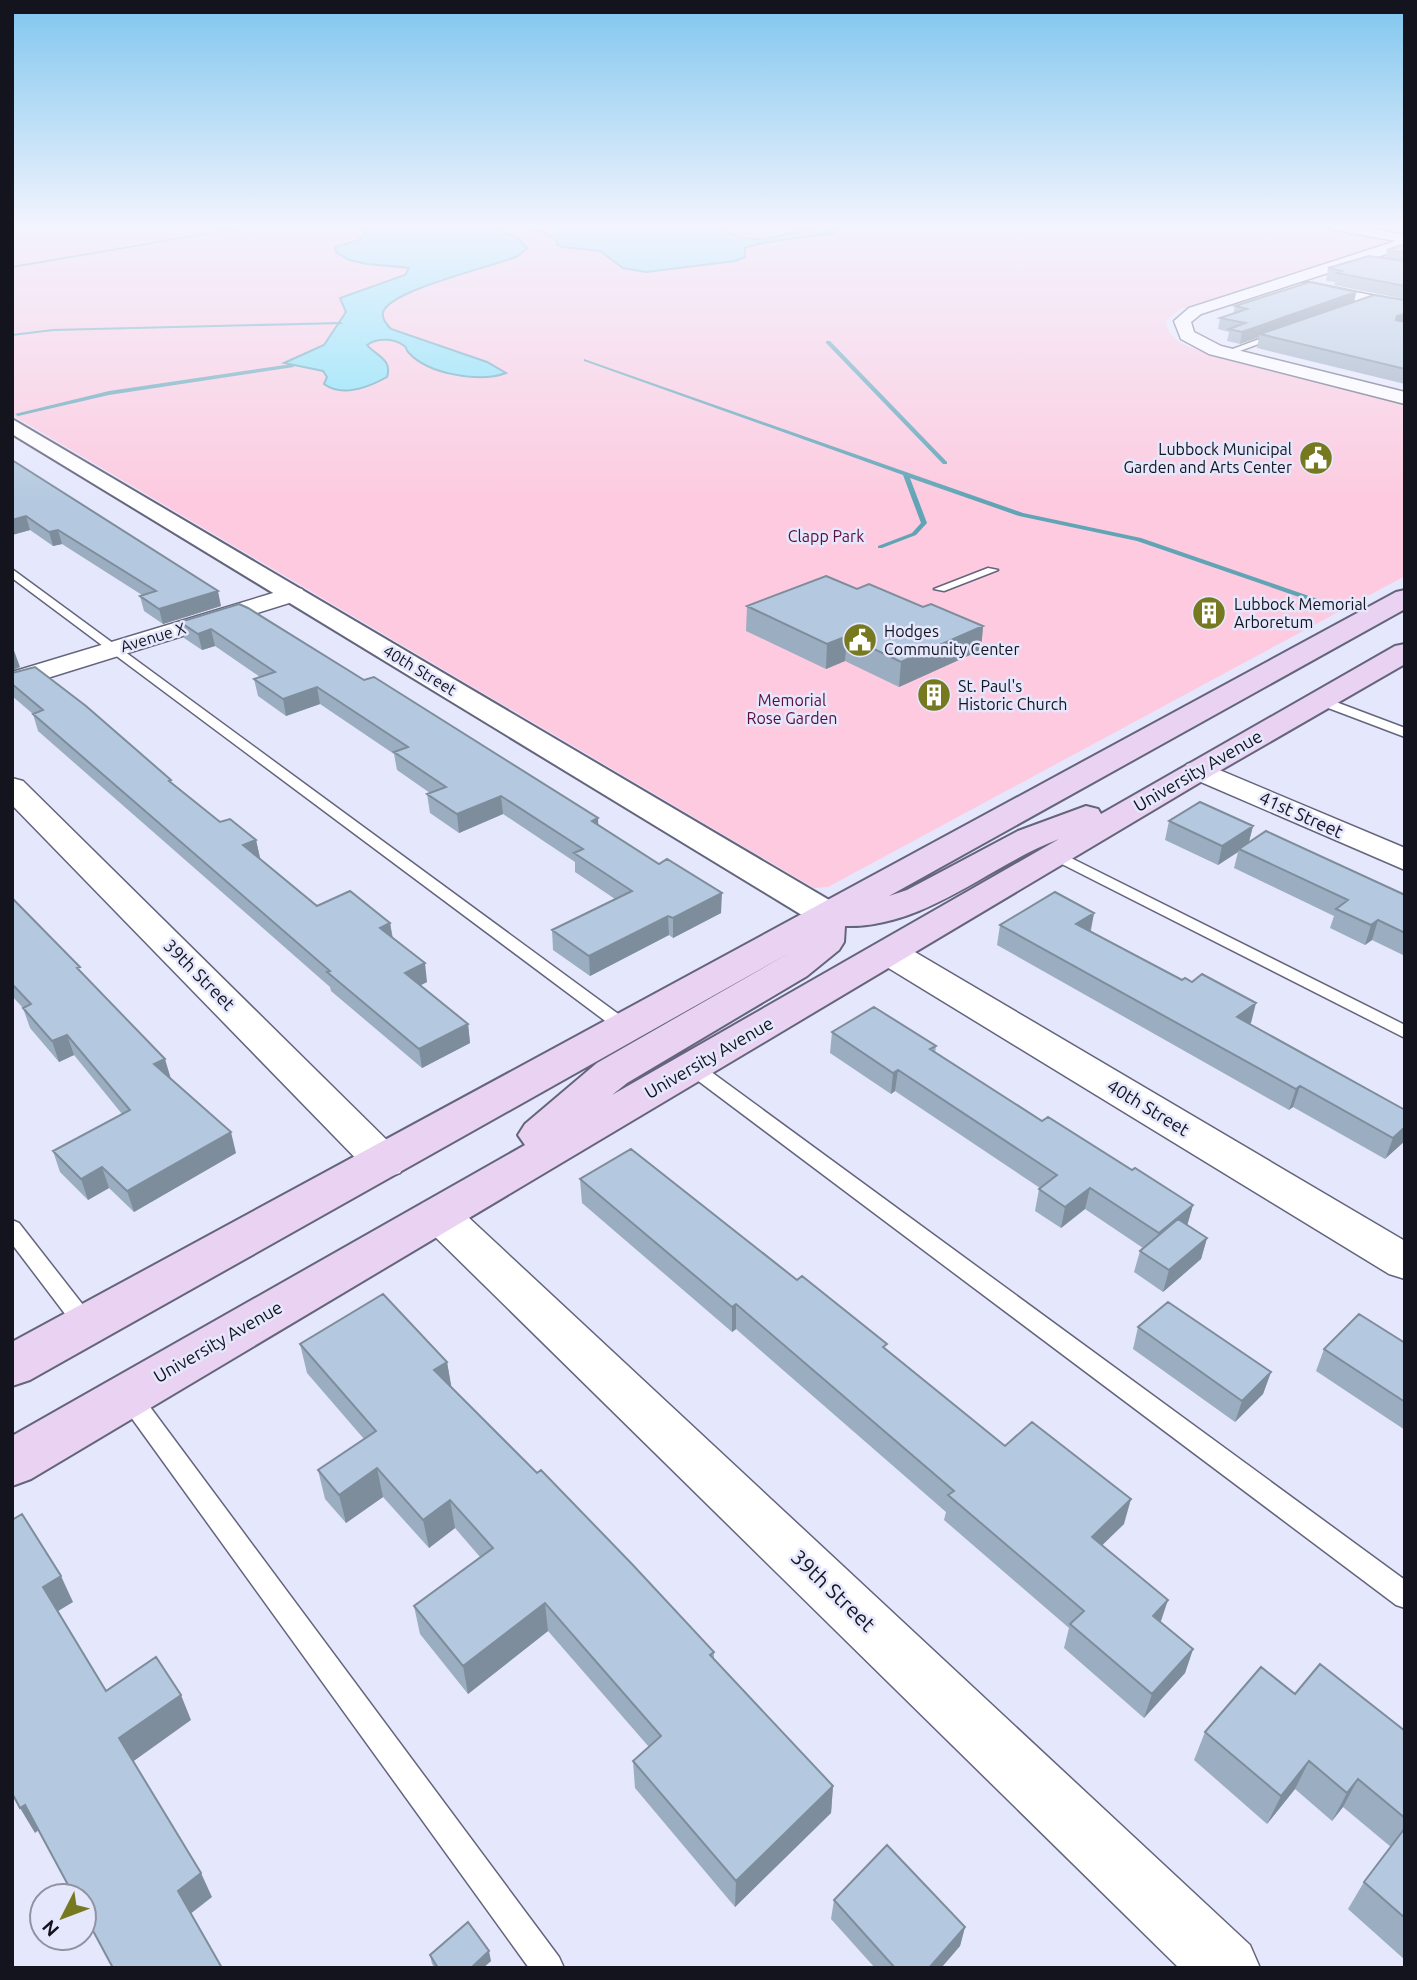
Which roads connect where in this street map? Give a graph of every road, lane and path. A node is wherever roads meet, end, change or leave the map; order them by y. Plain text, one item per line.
1 (1185, 318) edge
2 (1289, 332) edge
3 (1232, 355) junction
4 (1405, 398) edge
5 (12, 425) edge
6 (992, 570) dead end
7 (12, 572) edge
8 (940, 589) dead end
9 (293, 594) junction
10 (1405, 598) edge
11 (1405, 639) edge
12 (116, 649) junction
13 (1405, 652) edge
14 (12, 681) edge
15 (1320, 700) junction
16 (1405, 733) edge
17 (1139, 745) junction
18 (1192, 774) junction
19 (12, 788) edge
20 (1055, 855) junction
21 (1405, 860) edge
22 (828, 915) junction
23 (890, 953) junction
24 (626, 1028) junction
25 (1405, 1032) edge
26 (692, 1067) junction
27 (385, 1163) junction
28 (455, 1204) junction
29 (12, 1227) edge
30 (1405, 1262) edge
31 (86, 1325) junction
32 (12, 1366) edge
33 (128, 1395) junction
34 (12, 1463) edge
35 (1405, 1596) edge
36 (548, 1968) edge
37 (1227, 1968) edge

1 - 3 street
2 - 3 lane
3 - 4 street
5 - 9 street, 40th Street
6 - 8 lane
7 - 12 lane
9 - 12 street, Avenue X
9 - 22 street, 40th Street
10 - 17 main road
11 - 17 main road
12 - 14 street, Avenue X
12 - 24 lane
13 - 15 main road, University Avenue
15 - 16 lane
15 - 18 main road, University Avenue
17 - 22 main road
18 - 20 main road, University Avenue
18 - 21 street, 41st Street
18 - 22 main road
19 - 27 street, 39th Street
20 - 23 main road, University Avenue
20 - 25 lane
22 - 24 main road
22 - 28 main road
23 - 26 main road, University Avenue
23 - 30 street, 40th Street
24 - 27 main road
26 - 28 main road, University Avenue
26 - 35 lane
27 - 31 main road
28 - 33 main road, University Avenue
28 - 37 street, 39th Street
29 - 31 lane
31 - 32 main road
33 - 34 main road, University Avenue
33 - 36 lane

